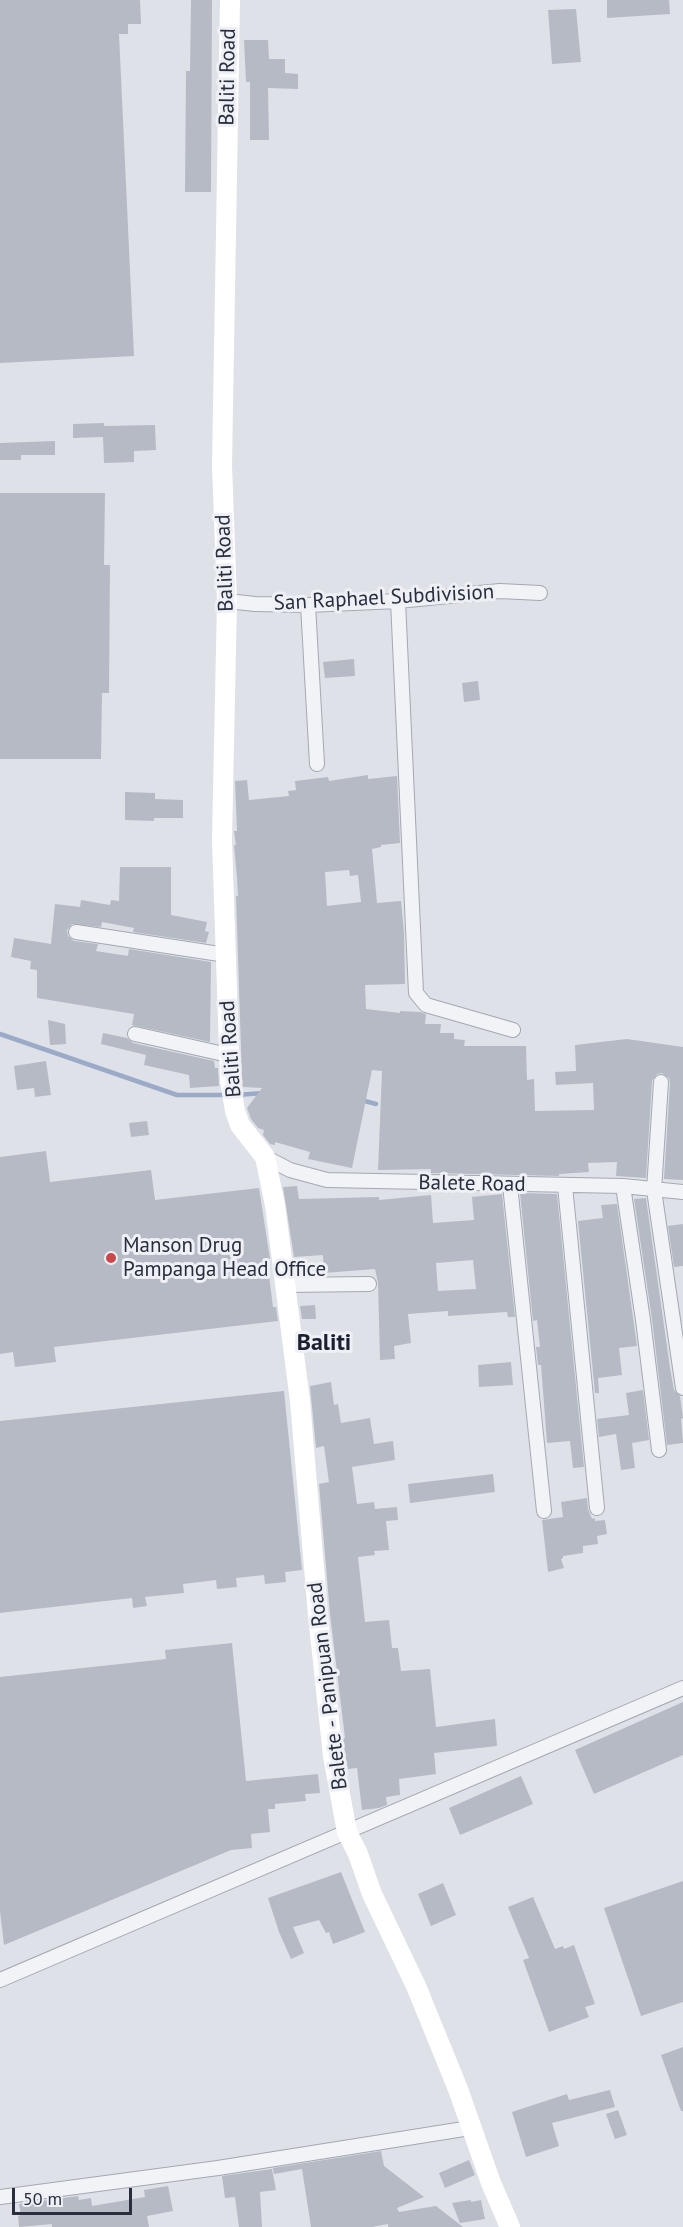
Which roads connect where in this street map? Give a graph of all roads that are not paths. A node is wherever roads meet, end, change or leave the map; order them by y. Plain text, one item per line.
1 (230, 0) edge
2 (540, 593) dead end
3 (227, 601) junction
4 (398, 601) junction
5 (308, 605) junction
6 (318, 764) dead end
7 (76, 932) dead end
8 (226, 955) junction
9 (513, 1030) dead end
10 (135, 1034) dead end
11 (228, 1055) junction
12 (661, 1082) dead end
13 (238, 1118) joint
14 (265, 1157) junction
15 (510, 1185) junction
16 (565, 1186) junction
17 (622, 1186) junction
18 (654, 1190) junction
19 (683, 1192) edge
20 (369, 1284) dead end
21 (286, 1285) junction
22 (683, 1388) edge
23 (659, 1450) dead end
24 (597, 1508) dead end
25 (544, 1511) dead end
26 (683, 1688) edge
27 (347, 1832) junction
28 (0, 1980) edge
29 (470, 2128) junction
30 (0, 2197) edge
31 (510, 2227) edge

1 - 3 main road, Baliti Road
2 - 4 street, San Raphael Subdivision
3 - 5 street, San Raphael Subdivision
3 - 8 main road, Baliti Road
4 - 5 street, San Raphael Subdivision
4 - 9 street
5 - 6 street
7 - 8 street
8 - 11 main road, Baliti Road
10 - 11 street
11 - 13 main road, Baliti Road
12 - 18 street
13 - 14 main road, Balete - Panipuan Road
14 - 15 street, Balete Road
14 - 21 main road, Balete - Panipuan Road
15 - 16 street, Balete Road
15 - 25 street
16 - 17 street, Balete Road
16 - 24 street
17 - 18 street, Balete Road
17 - 23 street
18 - 19 street, Balete Road
18 - 22 street
20 - 21 street
21 - 27 main road, Balete - Panipuan Road
26 - 27 street
27 - 28 street
27 - 29 main road, Balete - Panipuan Road
29 - 30 street
29 - 31 main road, Balete - Panipuan Road

